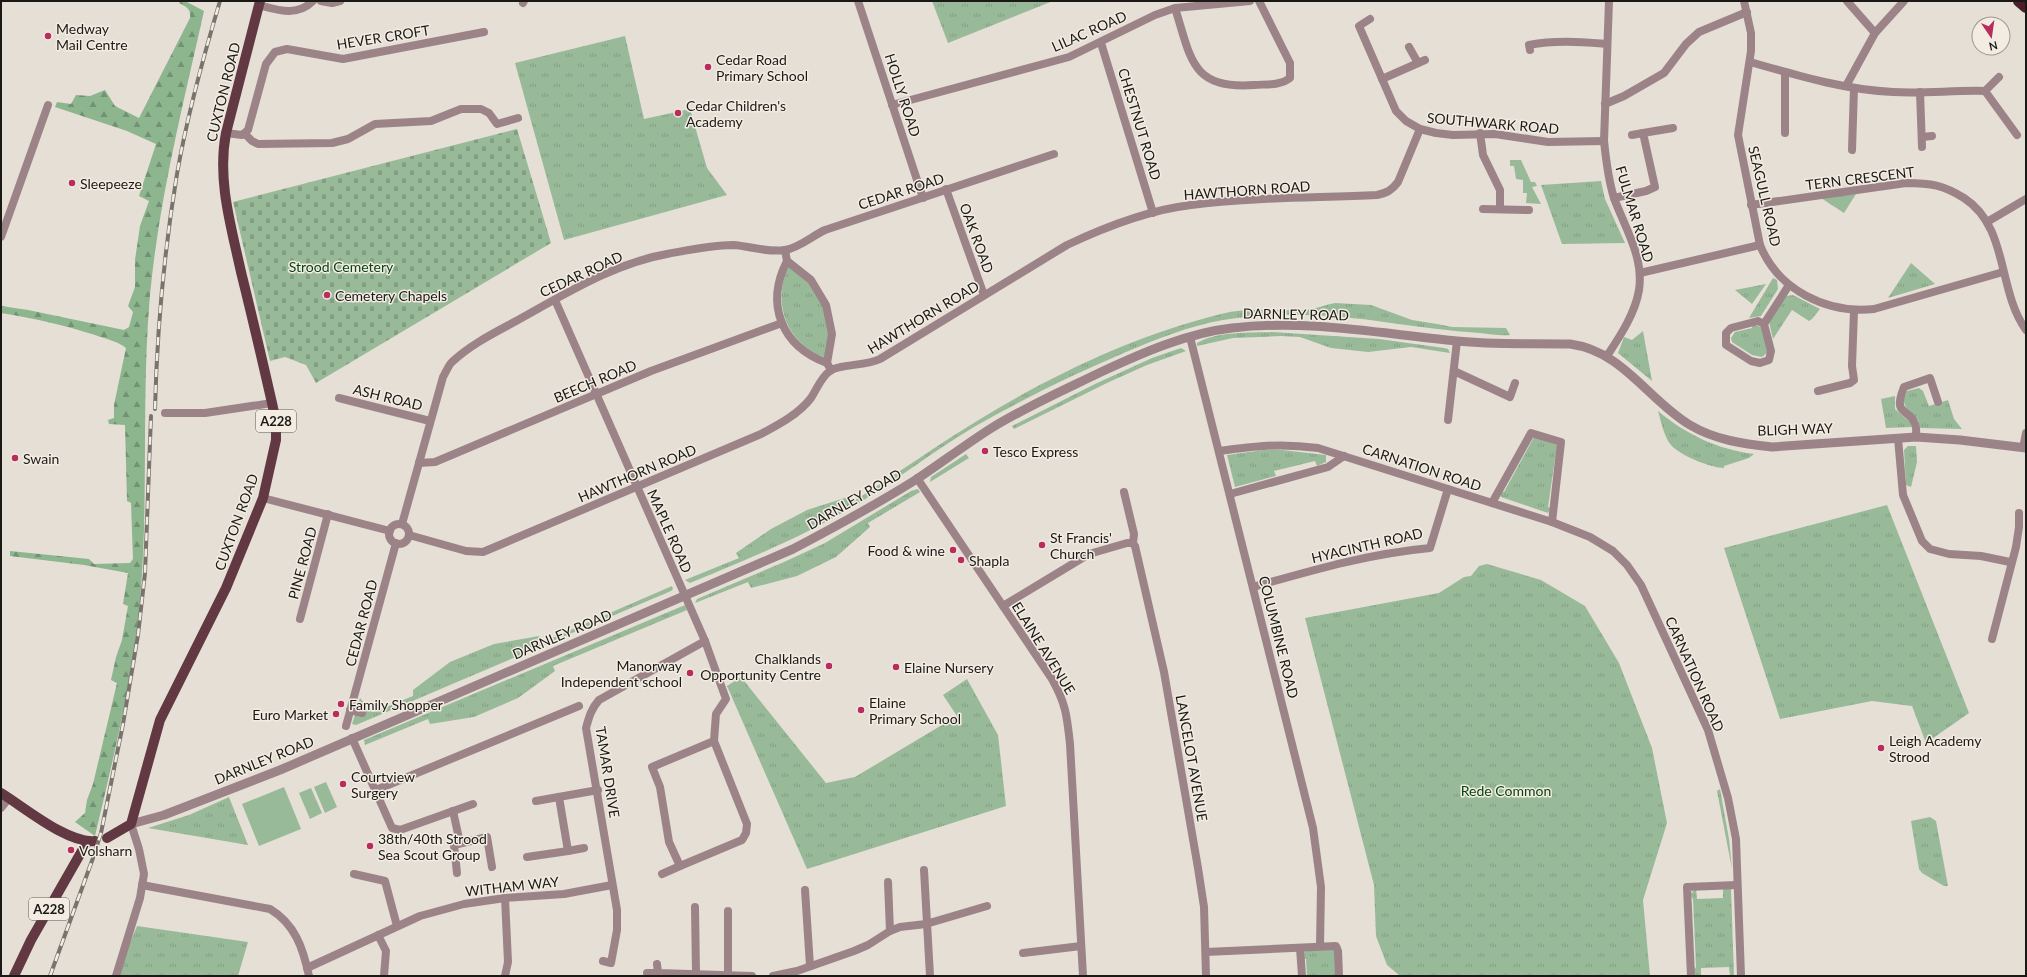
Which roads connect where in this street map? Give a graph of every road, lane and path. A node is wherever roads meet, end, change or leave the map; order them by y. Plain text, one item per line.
1 (313, 1) edge
2 (321, 1) edge
3 (340, 1) edge
4 (858, 1) edge
5 (1250, 1) edge
6 (1259, 1) edge
7 (1609, 1) edge
8 (1744, 1) edge
9 (1847, 1) edge
10 (1904, 1) edge
11 (2019, 1) edge
12 (259, 3) edge
13 (2026, 7) edge
14 (1175, 8) junction
15 (1747, 12) junction
16 (1370, 19) dead end
17 (484, 32) dead end
18 (1875, 33) junction
19 (1101, 43) junction
20 (1607, 44) junction
21 (1409, 47) dead end
22 (1530, 50) dead end
23 (1750, 62) junction
24 (1785, 72) junction
25 (1999, 78) dead end
26 (1382, 79) junction
27 (1850, 87) junction
28 (1985, 91) junction
29 (1920, 92) junction
30 (892, 104) junction
31 (1605, 104) junction
32 (48, 105) dead end
33 (518, 118) dead end
34 (1673, 128) dead end
35 (1420, 129) junction
36 (226, 133) junction
37 (1480, 133) junction
38 (1643, 133) junction
39 (1785, 133) dead end
40 (245, 134) junction
41 (1632, 135) dead end
42 (2017, 135) dead end
43 (1932, 136) dead end
44 (1922, 137) junction
45 (1604, 141) junction
46 (1922, 147) dead end
47 (1852, 150) dead end
48 (1054, 154) dead end
49 (946, 189) junction
50 (923, 198) junction
51 (1614, 198) junction
52 (2026, 199) edge
53 (1751, 205) junction
54 (1483, 209) dead end
55 (1500, 209) junction
56 (1529, 210) dead end
57 (1153, 213) junction
58 (1987, 222) junction
59 (1, 237) edge
60 (1760, 245) junction
61 (785, 250) junction
62 (788, 262) junction
63 (2003, 272) junction
64 (1640, 273) junction
65 (1789, 285) junction
66 (984, 295) junction
67 (555, 300) junction
68 (1854, 311) junction
69 (782, 323) junction
70 (1764, 324) junction
71 (2026, 330) edge
72 (1190, 337) junction
73 (1457, 341) junction
74 (1607, 356) junction
75 (829, 366) junction
76 (1454, 371) junction
77 (1515, 383) dead end
78 (1818, 391) dead end
79 (596, 395) junction
80 (339, 398) dead end
81 (1938, 402) dead end
82 (272, 403) junction
83 (165, 413) dead end
84 (1448, 420) dead end
85 (430, 421) junction
86 (2026, 433) edge
87 (1916, 437) junction
88 (1898, 438) junction
89 (2025, 448) edge
90 (1218, 451) junction
91 (1344, 456) junction
92 (419, 463) junction
93 (917, 478) junction
94 (637, 487) junction
95 (1448, 489) junction
96 (1124, 492) dead end
97 (1230, 494) junction
98 (263, 498) junction
99 (1492, 503) junction
100 (2019, 513) dead end
101 (328, 514) junction
102 (1552, 522) junction
103 (402, 524) junction
104 (390, 531) junction
105 (409, 535) junction
106 (396, 543) junction
107 (1134, 545) junction
108 (2010, 562) junction
109 (1253, 587) junction
110 (685, 596) junction
111 (1003, 606) junction
112 (300, 619) dead end
113 (1992, 639) dead end
114 (705, 641) junction
115 (579, 706) dead end
116 (350, 710) junction
117 (362, 713) dead end
118 (346, 726) dead end
119 (352, 738) junction
120 (714, 741) junction
121 (376, 790) junction
122 (598, 790) junction
123 (5, 796) edge
124 (559, 797) junction
125 (536, 801) dead end
126 (473, 804) dead end
127 (1, 808) edge
128 (453, 811) junction
129 (131, 824) junction
130 (107, 838) dead end
131 (460, 843) junction
132 (584, 848) dead end
133 (568, 851) junction
134 (527, 858) dead end
135 (680, 866) junction
136 (492, 867) dead end
137 (924, 870) dead end
138 (457, 873) dead end
139 (354, 874) dead end
140 (662, 874) dead end
141 (888, 882) dead end
142 (142, 885) junction
143 (612, 885) junction
144 (1737, 885) junction
145 (805, 890) dead end
146 (504, 898) junction
147 (987, 906) dead end
148 (695, 907) dead end
149 (728, 911) dead end
150 (926, 924) junction
151 (396, 926) junction
152 (890, 931) junction
153 (378, 935) junction
154 (1081, 946) junction
155 (1320, 946) junction
156 (1300, 948) junction
157 (1023, 952) dead end
158 (1206, 952) junction
159 (603, 961) dead end
160 (657, 964) dead end
161 (810, 966) junction
162 (308, 972) edge
163 (647, 973) dead end
164 (658, 973) junction
165 (696, 974) junction
166 (728, 975) junction
167 (14, 976) edge
168 (116, 976) edge
169 (384, 976) edge
170 (505, 976) edge
171 (752, 976) edge
172 (773, 976) edge
173 (930, 976) edge
174 (1083, 976) edge
175 (1206, 976) edge
176 (1302, 976) edge
177 (1340, 976) edge
178 (1691, 976) edge
179 (1741, 976) edge

1 - 12 street
2 - 3 street
4 - 30 street, HOLLY ROAD
5 - 14 street, LILAC ROAD
6 - 14 street
7 - 20 street, FULMAR ROAD
8 - 15 street, SEAGULL ROAD
9 - 18 street
10 - 18 street
11 - 13 highway
12 - 36 main road, CUXTON ROAD / A228
14 - 19 street, LILAC ROAD
15 - 23 street, SEAGULL ROAD
15 - 31 street
16 - 26 street, SOUTHWARK ROAD
17 - 40 street, HEVER CROFT
18 - 27 street
19 - 30 street, LILAC ROAD
19 - 57 street, CHESTNUT ROAD
20 - 22 street
20 - 31 street, FULMAR ROAD
21 - 26 street
23 - 24 street
23 - 53 street, SEAGULL ROAD
24 - 27 street
24 - 39 street
25 - 28 street
26 - 35 street, SOUTHWARK ROAD
27 - 29 street
27 - 47 street
28 - 29 street
28 - 42 street
29 - 44 street
30 - 50 street, HOLLY ROAD
31 - 45 street, FULMAR ROAD
32 - 59 street
33 - 40 street
34 - 38 street
35 - 37 street, SOUTHWARK ROAD
35 - 57 street, HAWTHORN ROAD
36 - 40 street
36 - 82 main road, CUXTON ROAD / A228
37 - 45 street, SOUTHWARK ROAD
37 - 55 street
38 - 41 street
38 - 51 street
43 - 44 street
44 - 46 street
45 - 51 street, FULMAR ROAD
48 - 49 street, CEDAR ROAD
49 - 50 street, CEDAR ROAD
49 - 66 street, OAK ROAD
50 - 61 street, CEDAR ROAD
51 - 64 street, FULMAR ROAD
52 - 58 street
53 - 58 street, TERN CRESCENT
53 - 60 street, SEAGULL ROAD
54 - 55 street
55 - 56 street
57 - 66 street, HAWTHORN ROAD
58 - 63 street, TERN CRESCENT
60 - 64 street
60 - 65 street, SEAGULL ROAD
61 - 62 street
61 - 67 street, CEDAR ROAD
62 - 69 street
62 - 75 street
63 - 68 street, SEAGULL ROAD
63 - 71 street, TERN CRESCENT
64 - 74 street, FULMAR ROAD
65 - 68 street, SEAGULL ROAD
65 - 70 street
66 - 75 street, HAWTHORN ROAD
67 - 79 street, MAPLE ROAD
67 - 85 street, CEDAR ROAD
68 - 78 street
69 - 75 street
69 - 79 street, BEECH ROAD
70 - 70 street
72 - 73 street, DARNLEY ROAD
72 - 90 street, COLUMBINE ROAD
72 - 93 street, DARNLEY ROAD
73 - 74 street, DARNLEY ROAD
73 - 76 street
74 - 88 street, BLIGH WAY
75 - 94 street, HAWTHORN ROAD
76 - 77 street
76 - 84 street
79 - 92 street, BEECH ROAD
79 - 94 street, MAPLE ROAD
80 - 85 street, ASH ROAD
81 - 87 street
82 - 83 street
82 - 98 main road, CUXTON ROAD / A228
85 - 92 street, CEDAR ROAD
86 - 89 street
87 - 88 street, BLIGH WAY
87 - 89 street, BLIGH WAY
88 - 108 street
90 - 91 street, CARNATION ROAD
90 - 97 street, COLUMBINE ROAD
91 - 95 street, CARNATION ROAD
91 - 97 street, CARNATION ROAD
92 - 103 street, CEDAR ROAD
93 - 110 street, DARNLEY ROAD
93 - 111 street, ELAINE AVENUE
94 - 105 street, HAWTHORN ROAD
94 - 110 street, MAPLE ROAD
95 - 99 street, CARNATION ROAD
95 - 109 street, HYACINTH ROAD
96 - 107 street, LANCELOT AVENUE
97 - 109 street, COLUMBINE ROAD
98 - 101 street
98 - 129 main road, CUXTON ROAD / A228
99 - 102 street, CARNATION ROAD
99 - 102 street, CARNATION ROAD
100 - 108 street
101 - 104 street
101 - 112 street, PINE ROAD
102 - 144 street, CARNATION ROAD
103 - 104 street
103 - 105 street
104 - 106 street
105 - 106 street
106 - 116 street, CEDAR ROAD
107 - 111 street
107 - 158 street, LANCELOT AVENUE
108 - 113 street
109 - 155 street, COLUMBINE ROAD
110 - 114 street, MAPLE ROAD
110 - 119 street, DARNLEY ROAD
111 - 154 street, ELAINE AVENUE
114 - 120 street, MAPLE ROAD
114 - 122 street, TAMAR DRIVE
115 - 121 street
116 - 117 street
116 - 118 street, CEDAR ROAD
119 - 121 street
119 - 129 street, DARNLEY ROAD
120 - 135 street
120 - 135 street
121 - 128 street
122 - 124 street
122 - 143 street, TAMAR DRIVE
123 - 127 street
123 - 167 main road, A228
124 - 125 street
124 - 133 street
126 - 128 street
128 - 131 street
129 - 130 main road
129 - 142 street
131 - 136 street
131 - 138 street
132 - 133 street
133 - 134 street
135 - 140 street
137 - 150 street
139 - 151 street
141 - 152 street
142 - 162 street
142 - 168 street
143 - 146 street, WITHAM WAY
143 - 159 street, TAMAR DRIVE
144 - 178 street
144 - 179 street, CARNATION ROAD
145 - 161 street
146 - 151 street, WITHAM WAY
146 - 170 street
147 - 150 street
148 - 165 street
149 - 166 street
150 - 152 street
150 - 173 street
151 - 153 street, WITHAM WAY
152 - 161 street
153 - 162 street, WITHAM WAY
153 - 169 street
154 - 157 street
154 - 174 street, ELAINE AVENUE
155 - 156 street
155 - 177 street
156 - 158 street
156 - 176 street
158 - 175 street, LANCELOT AVENUE
160 - 164 street
161 - 172 street
163 - 164 street
164 - 165 street
165 - 166 street
166 - 171 street

